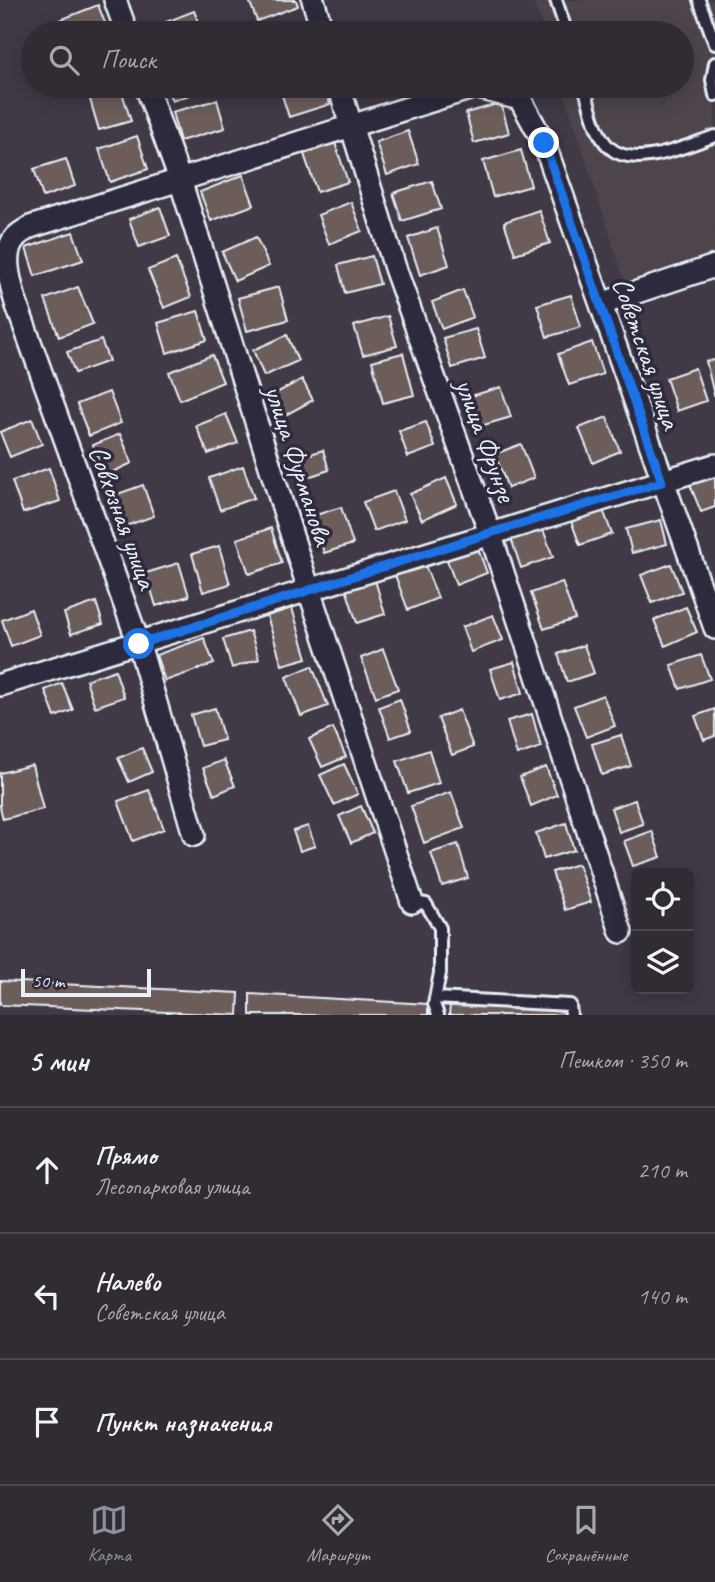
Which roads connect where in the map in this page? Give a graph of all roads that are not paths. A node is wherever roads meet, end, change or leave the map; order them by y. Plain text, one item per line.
1 (115, 0) edge
2 (313, 0) edge
3 (556, 0) edge
4 (699, 0) edge
5 (123, 21) edge
6 (319, 21) edge
7 (563, 21) edge
8 (715, 44) edge
9 (715, 63) edge
10 (715, 95) edge
11 (150, 98) edge
12 (343, 98) edge
13 (440, 98) edge
14 (516, 98) edge
15 (588, 98) edge
16 (352, 126) junction
17 (715, 136) edge
18 (180, 180) junction
19 (715, 266) edge
20 (601, 304) junction
21 (715, 465) edge
22 (662, 482) junction
23 (490, 533) junction
24 (309, 590) junction
25 (715, 628) edge
26 (139, 644) junction
27 (0, 685) edge
28 (194, 835) dead end
29 (412, 902) joint
30 (621, 932) dead end
31 (435, 998) junction
32 (438, 1015) edge
33 (571, 1015) edge

1 - 5 street
2 - 6 street
3 - 7 lane
4 - 8 lane
9 - 10 lane
11 - 18 street, улица Фурманова
12 - 16 street, улица Фрунзе
13 - 16 street, Советская улица
14 - 20 street, Советская улица
15 - 17 lane
16 - 18 street
16 - 23 street, улица Фрунзе
18 - 24 street, улица Фурманова
18 - 26 street, Совхозная улица
19 - 20 street
20 - 22 street, Советская улица
21 - 22 street
22 - 23 street
22 - 25 street, Советская улица
23 - 24 street
23 - 30 street, улица Фрунзе
24 - 26 street
24 - 29 street, улица Фурманова
26 - 27 street
26 - 28 street, Совхозная улица
29 - 31 lane
31 - 32 lane
31 - 33 lane

